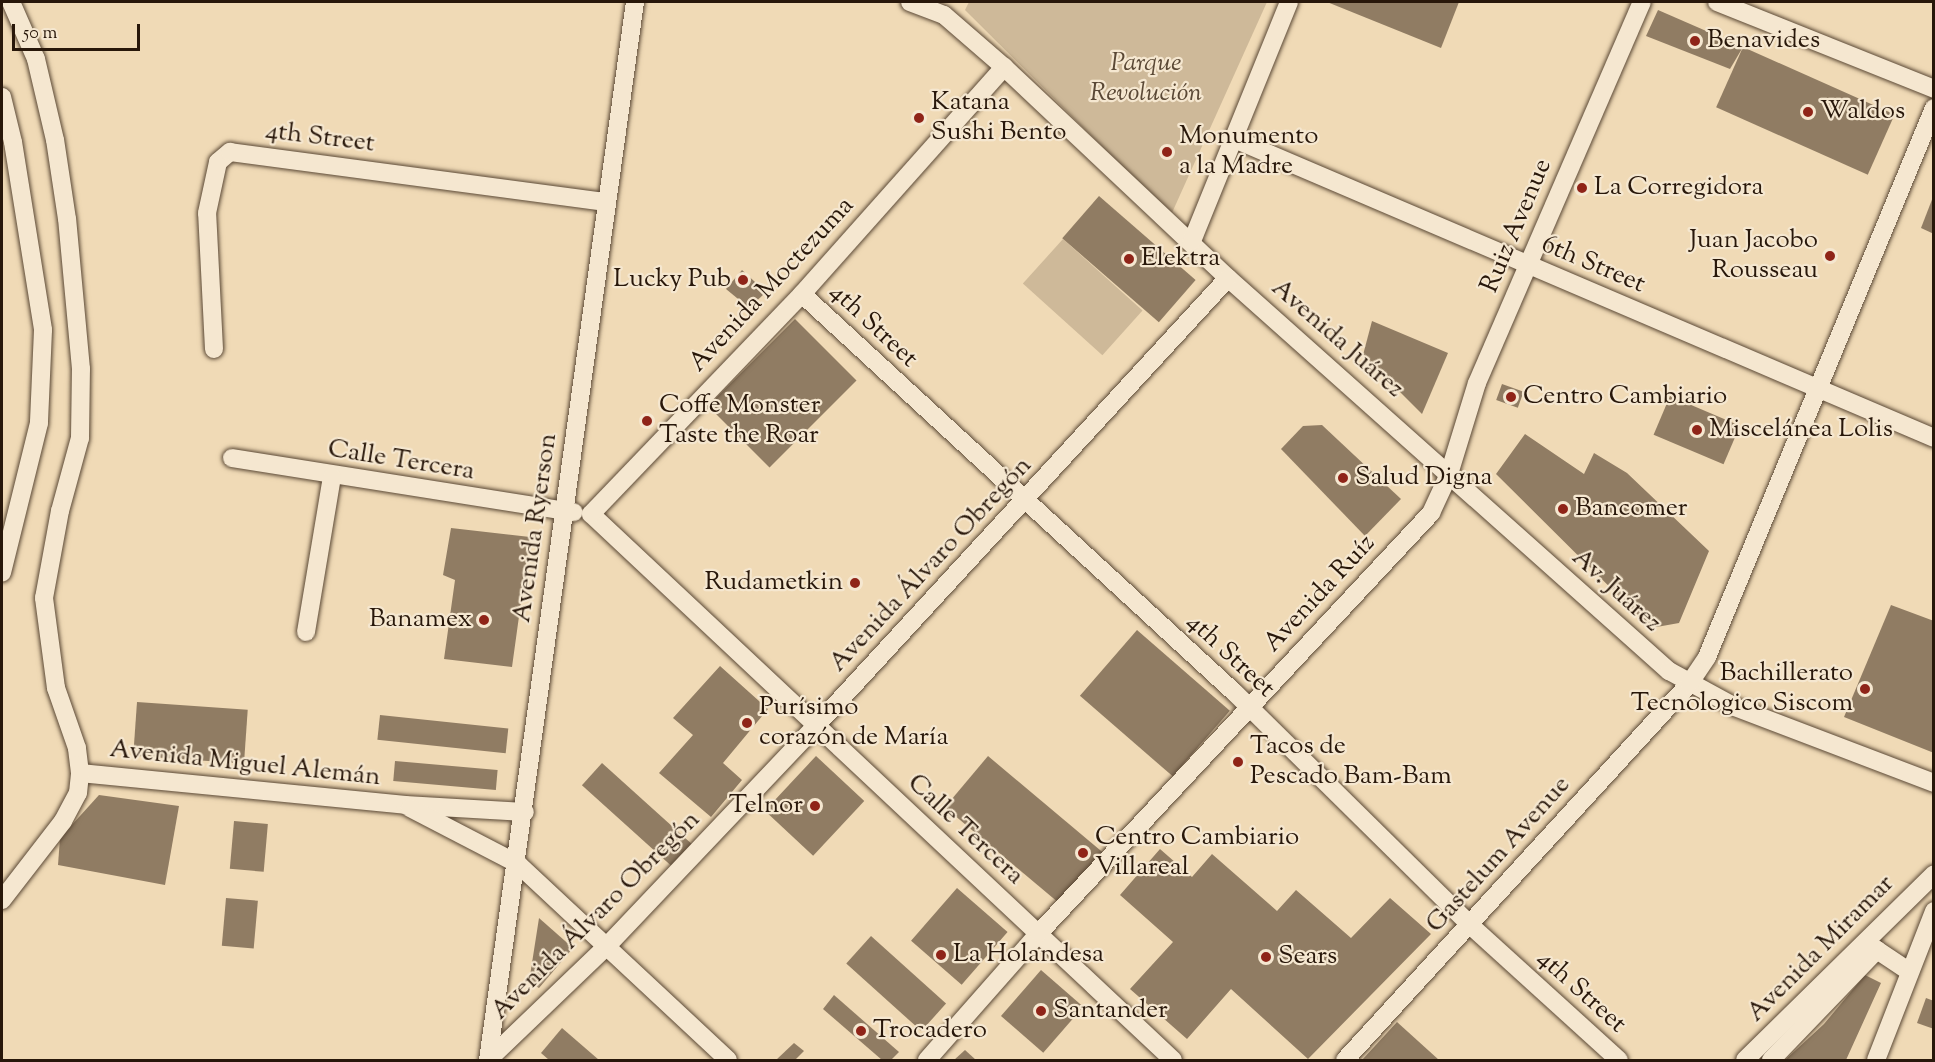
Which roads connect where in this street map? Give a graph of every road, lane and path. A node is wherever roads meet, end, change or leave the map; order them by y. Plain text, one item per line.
1 (11, 2) edge
2 (635, 2) edge
3 (910, 2) edge
4 (1289, 2) edge
5 (1642, 2) edge
6 (1717, 2) edge
7 (947, 8) edge
8 (1004, 67) junction
9 (1934, 89) edge
10 (2, 97) edge
11 (1934, 108) edge
12 (1232, 138) junction
13 (607, 202) junction
14 (1192, 241) junction
15 (1528, 266) junction
16 (1228, 278) junction
17 (801, 294) junction
18 (214, 349) dead end
19 (1817, 388) junction
20 (1934, 438) edge
21 (232, 458) dead end
22 (1449, 474) junction
23 (332, 477) junction
24 (1025, 502) junction
25 (563, 511) junction
26 (591, 514) junction
27 (2, 572) edge
28 (306, 632) dead end
29 (1689, 684) junction
30 (1249, 707) junction
31 (815, 727) junction
32 (80, 773) junction
33 (1934, 783) edge
34 (405, 805) junction
35 (525, 812) junction
36 (518, 864) junction
37 (1934, 874) edge
38 (2, 900) edge
39 (1934, 911) edge
40 (1470, 925) junction
41 (1039, 933) junction
42 (1870, 946) junction
43 (606, 947) junction
44 (1910, 972) junction
45 (488, 1060) edge
46 (728, 1060) edge
47 (927, 1060) edge
48 (1173, 1060) edge
49 (1345, 1060) edge
50 (1618, 1060) edge
51 (1745, 1060) edge
52 (1771, 1060) edge
53 (1876, 1060) edge

1 - 32 street, Avenida Miguel Alemán
2 - 13 street, Avenida Ryerson
3 - 7 street
4 - 12 street
5 - 15 street, Ruiz Avenue
6 - 9 street
7 - 8 street
8 - 14 street
8 - 17 street, Avenida Moctezuma
10 - 27 street
11 - 19 street, Gastelum Avenue
12 - 14 street
12 - 15 street, 6th Street
13 - 18 street, 4th Street
13 - 25 street, Avenida Ryerson
14 - 16 street, Avenida Juárez
15 - 19 street, 6th Street
15 - 22 street, Ruiz Avenue
16 - 22 street, Avenida Juárez
16 - 24 street, Avenida Álvaro Obregón
17 - 24 street, 4th Street
17 - 26 street, Avenida Moctezuma
19 - 20 street, 6th Street
19 - 29 street, Gastelum Avenue
21 - 23 street, Calle Tercera
22 - 29 street, Av. Juárez
22 - 30 street, Avenida Ruíz
23 - 25 street, Calle Tercera
23 - 28 street
24 - 30 street, 4th Street
24 - 31 street, Avenida Álvaro Obregón
25 - 26 street
25 - 35 street, Avenida Ryerson
26 - 31 street, Calle Tercera
29 - 33 street, Av. Juárez
29 - 40 street, Gastelum Avenue
30 - 40 street, 4th Street
30 - 41 street, Avenida Ruíz
31 - 41 street, Calle Tercera
31 - 43 street, Avenida Álvaro Obregón
32 - 34 street, Avenida Miguel Alemán
32 - 38 street, Avenida Miguel Alemán
34 - 35 street, Avenida Miguel Alemán
34 - 36 street, Avenida Miguel Alemán
35 - 36 street, Avenida Ryerson
36 - 43 street, Avenida Miguel Alemán
36 - 45 street, Avenida Ryerson
37 - 42 street, Avenida Miramar
39 - 44 street
40 - 49 street, Gastelum Avenue
40 - 50 street, 4th Street
41 - 47 street, Avenida Ruíz
41 - 48 street, Calle Tercera
42 - 44 street
42 - 51 street, Avenida Miramar
42 - 52 street, Avenida Miramar
43 - 45 street, Avenida Álvaro Obregón
43 - 46 street, Avenida Miguel Alemán
44 - 53 street

